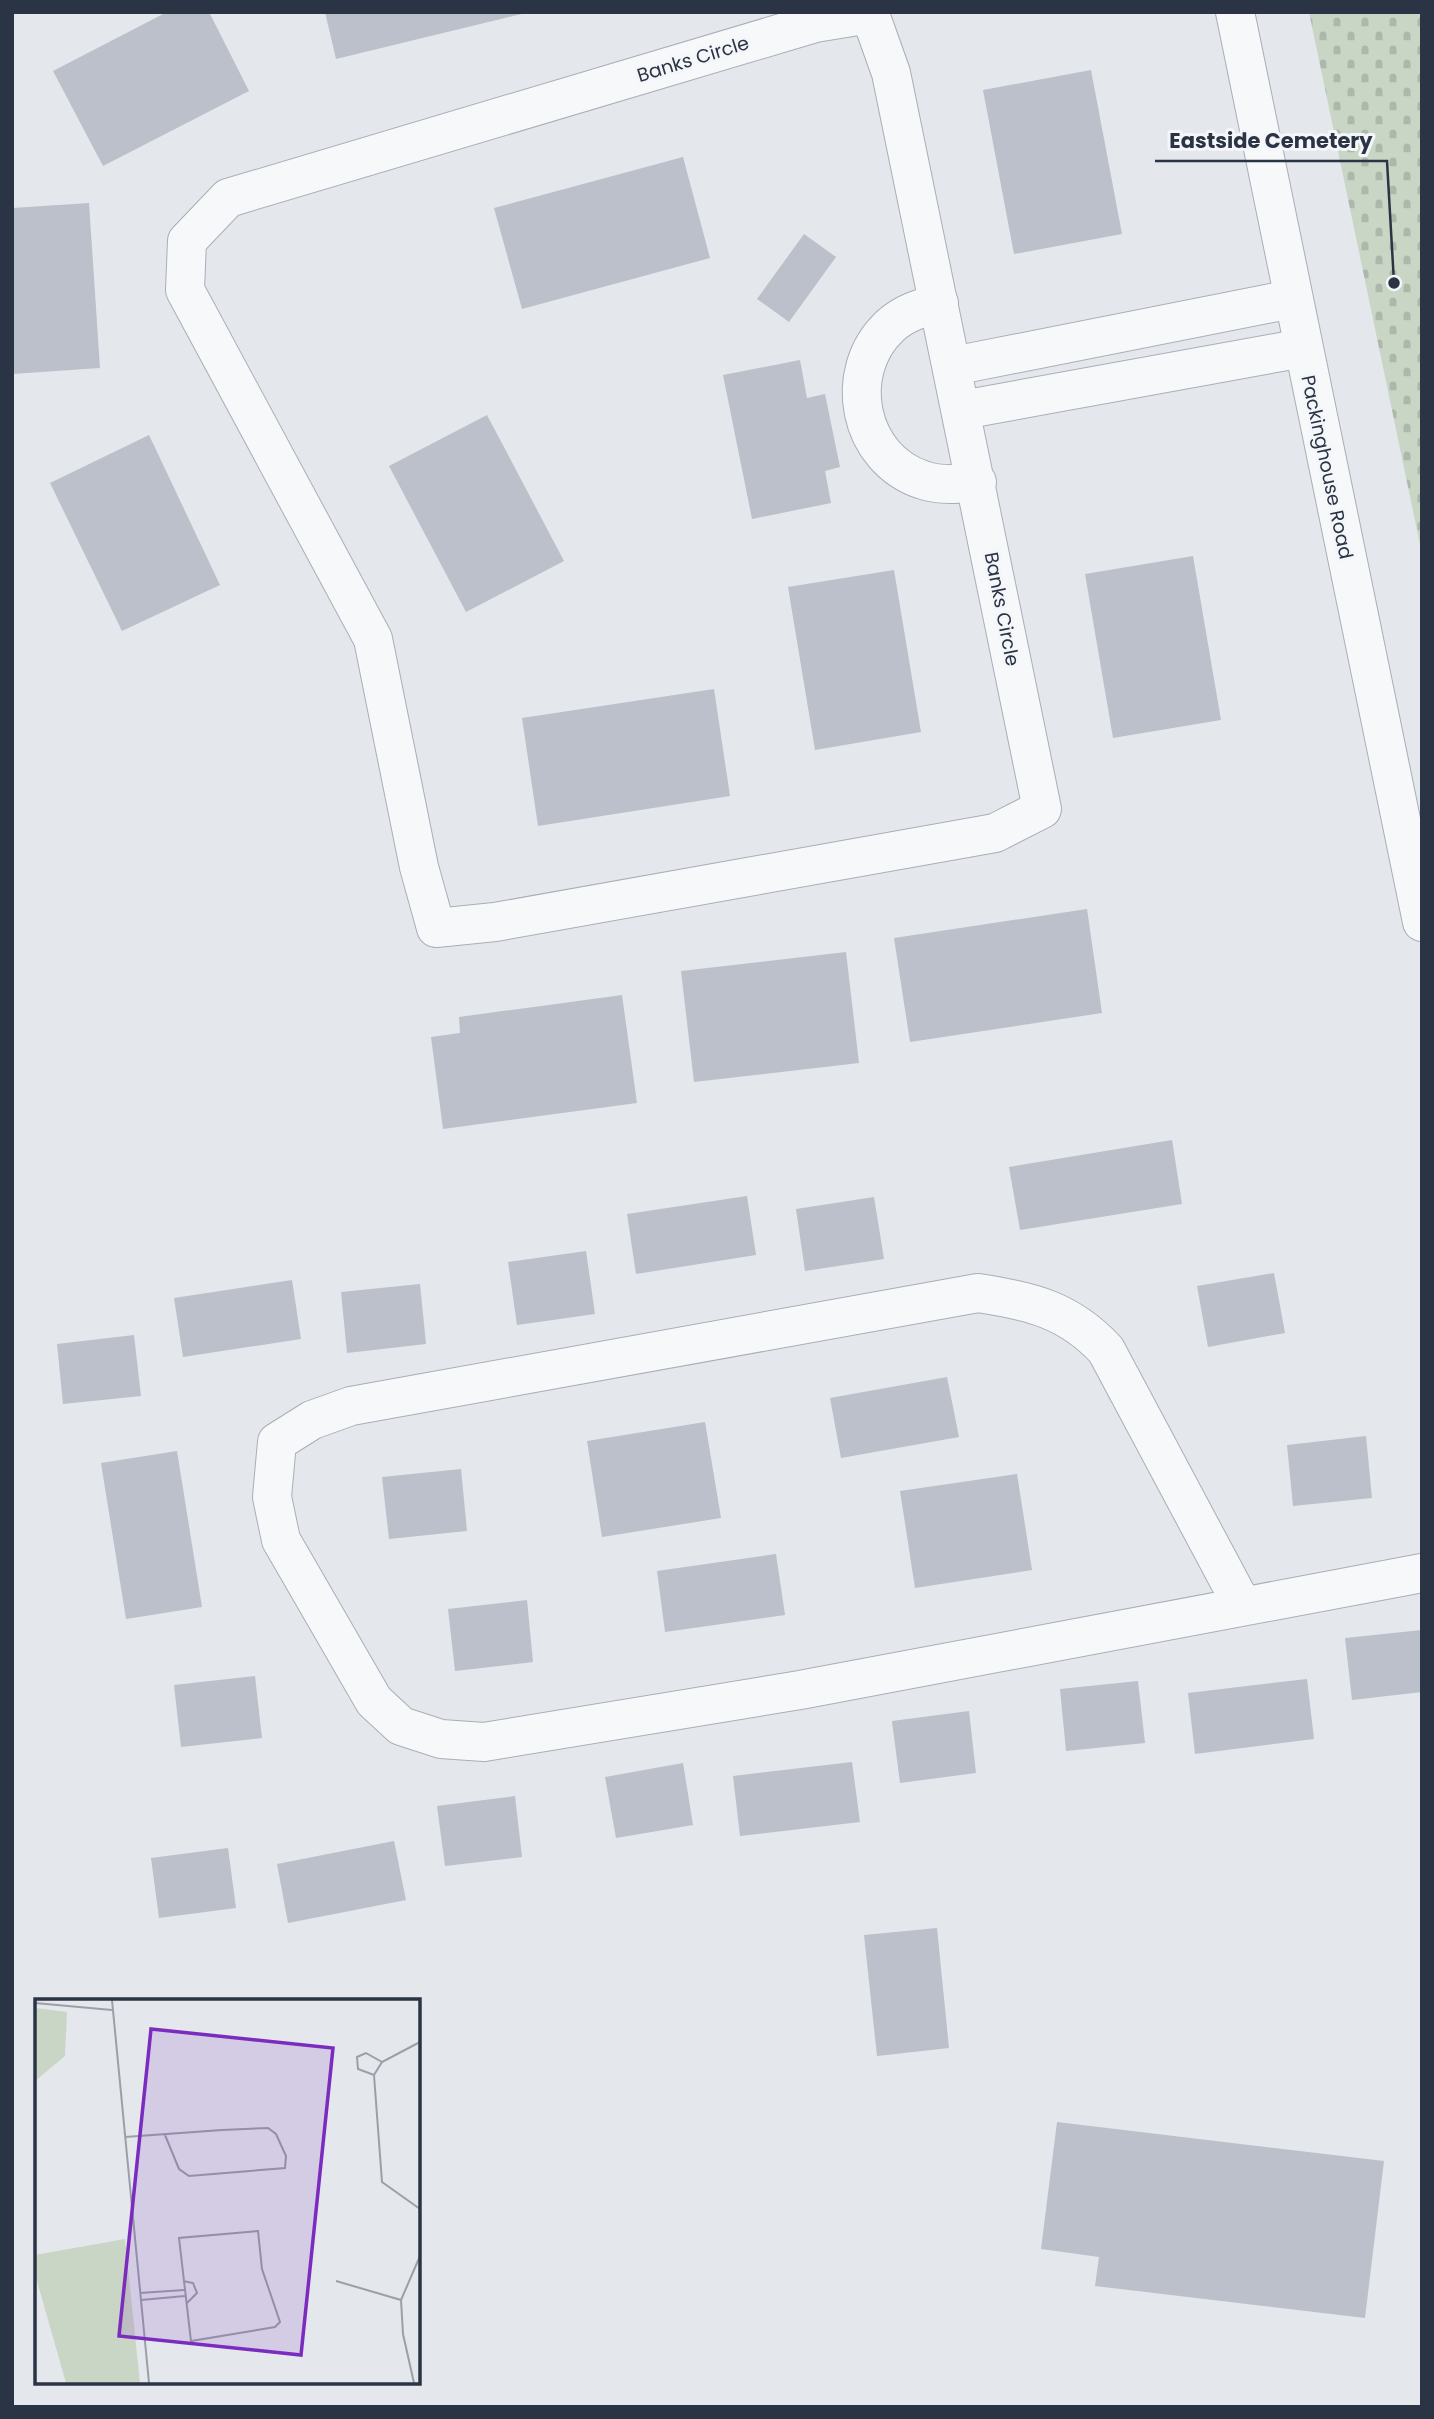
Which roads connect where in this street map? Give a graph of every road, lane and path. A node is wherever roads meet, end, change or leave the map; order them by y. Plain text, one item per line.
1 (1235, 12) edge
2 (1292, 299) junction
3 (939, 303) junction
4 (1303, 348) junction
5 (953, 366) junction
6 (962, 410) junction
7 (976, 482) junction
8 (1422, 922) edge
9 (1422, 1573) edge
10 (1242, 1605) junction

1 - 2 street, Packinghouse Road
2 - 4 street, Packinghouse Road
2 - 5 street
3 - 5 street, Banks Circle
3 - 7 street
3 - 7 street, Banks Circle
4 - 6 street
4 - 8 street, Packinghouse Road
5 - 6 street, Banks Circle
6 - 7 street, Banks Circle
9 - 10 street
10 - 10 street

